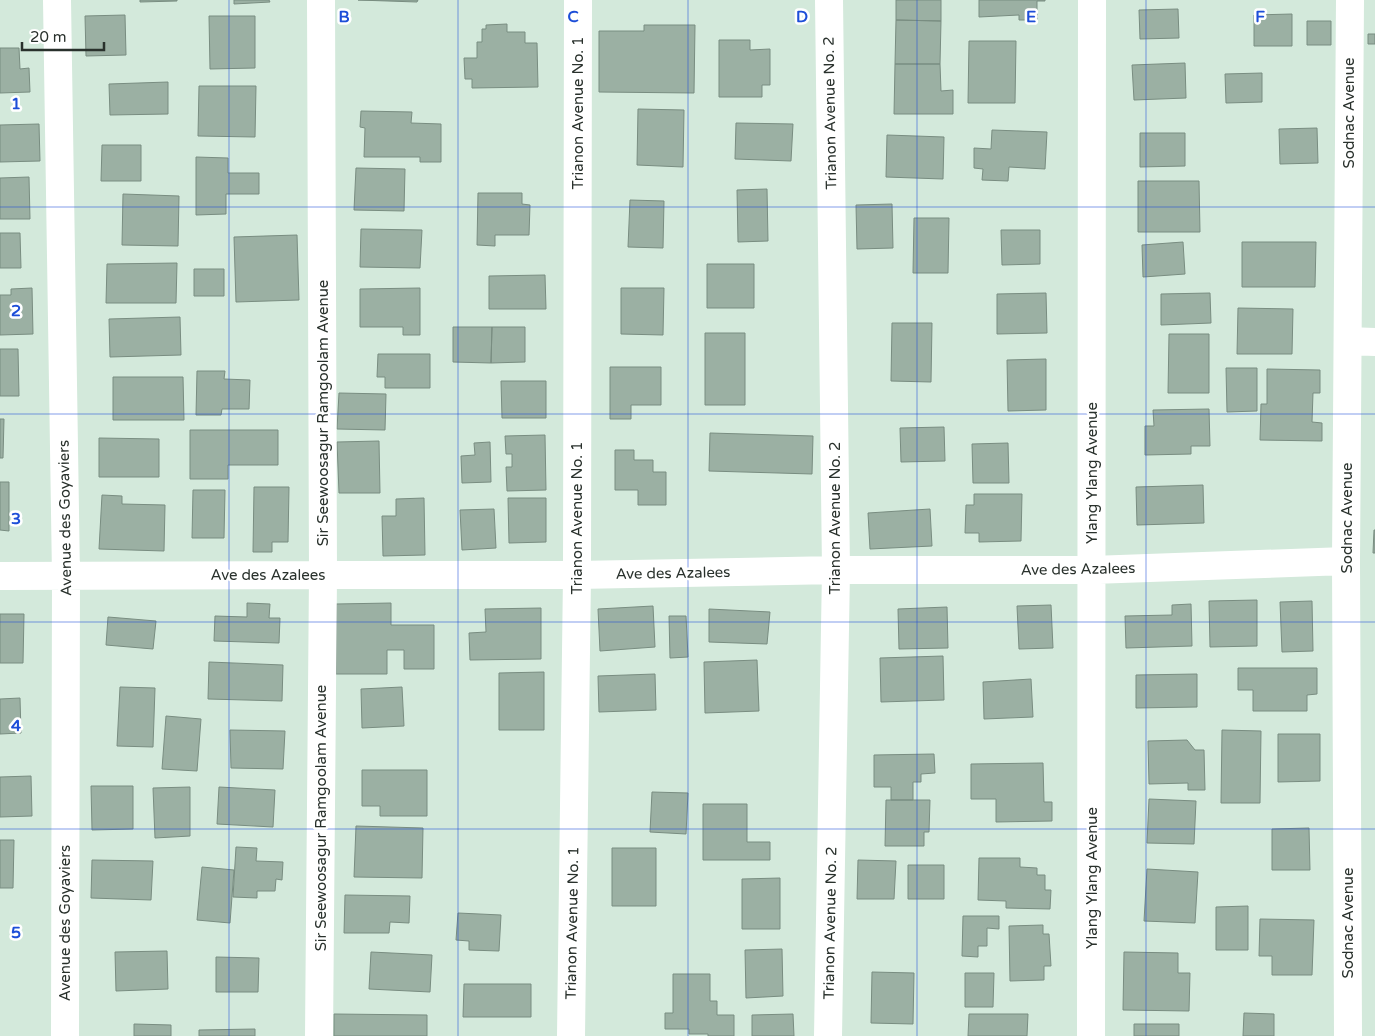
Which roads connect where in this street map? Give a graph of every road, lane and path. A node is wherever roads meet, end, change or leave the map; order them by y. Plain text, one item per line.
1 (57, 0) edge
2 (321, 0) edge
3 (578, 0) edge
4 (829, 0) edge
5 (1092, 0) edge
6 (1350, 0) edge
7 (1348, 341) junction
8 (1375, 342) edge
9 (1346, 561) junction
10 (836, 570) junction
11 (1092, 570) junction
12 (323, 575) junction
13 (577, 575) junction
14 (0, 576) edge
15 (66, 576) junction
16 (65, 1036) edge
17 (319, 1036) edge
18 (571, 1036) edge
19 (828, 1036) edge
20 (1091, 1036) edge
21 (1348, 1036) edge

1 - 15 street, Avenue des Goyaviers
2 - 12 street, Sir Seewoosagur Ramgoolam Avenue
3 - 13 street, Trianon Avenue No. 1
4 - 10 street, Trianon Avenue No. 2
5 - 11 street, Ylang Ylang Avenue
6 - 7 street, Sodnac Avenue
7 - 8 street
7 - 9 street, Sodnac Avenue
9 - 11 street, Ave des Azalees
9 - 21 street, Sodnac Avenue
10 - 11 street, Ave des Azalees
10 - 13 street, Ave des Azalees
10 - 19 street, Trianon Avenue No. 2
11 - 20 street, Ylang Ylang Avenue
12 - 13 street, Ave des Azalees
12 - 15 street, Ave des Azalees
12 - 17 street, Sir Seewoosagur Ramgoolam Avenue
13 - 18 street, Trianon Avenue No. 1
14 - 15 street, Ave des Azalees
15 - 16 street, Avenue des Goyaviers

